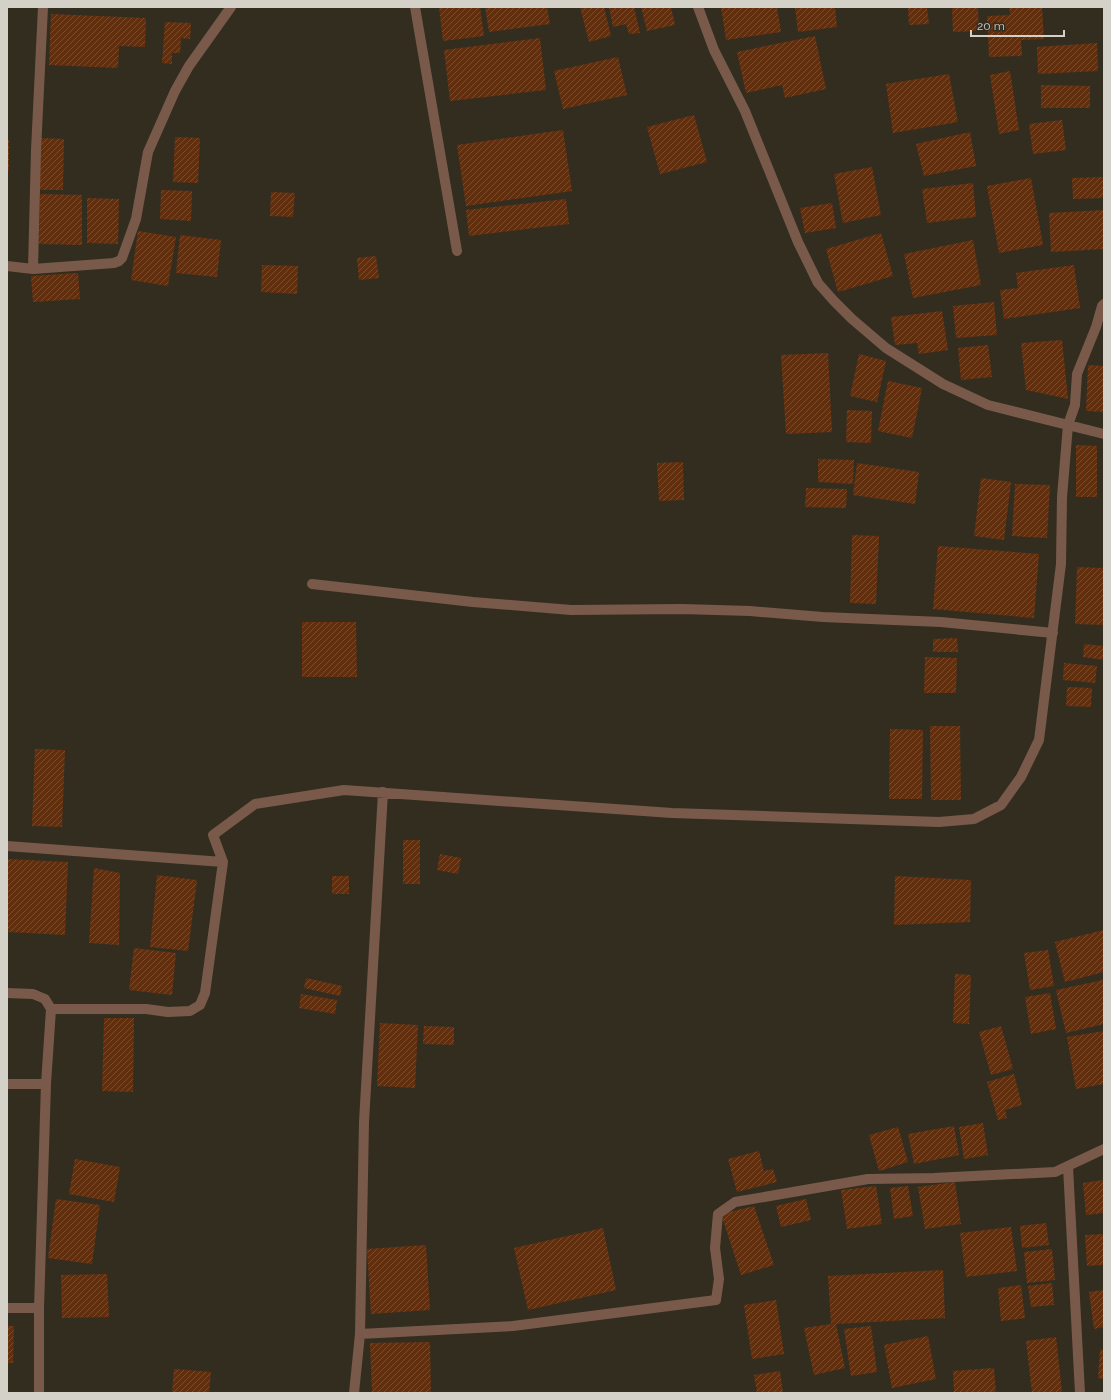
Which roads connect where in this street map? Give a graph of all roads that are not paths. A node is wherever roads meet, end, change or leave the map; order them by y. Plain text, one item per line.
1 (43, 7) edge
2 (231, 7) edge
3 (415, 7) edge
4 (698, 7) edge
5 (457, 251) dead end
6 (7, 266) edge
7 (32, 269) junction
8 (1104, 304) edge
9 (1068, 425) junction
10 (1104, 434) edge
11 (312, 584) dead end
12 (1053, 633) junction
13 (383, 792) junction
14 (7, 846) edge
15 (222, 862) junction
16 (7, 994) edge
17 (51, 1009) junction
18 (7, 1084) edge
19 (46, 1084) junction
20 (1104, 1149) edge
21 (1068, 1167) junction
22 (7, 1308) edge
23 (40, 1308) junction
24 (360, 1334) junction
25 (39, 1393) edge
26 (354, 1393) edge
27 (1080, 1393) edge

1 - 7 street
2 - 7 street
3 - 5 street
4 - 9 street
6 - 7 street
8 - 9 street
9 - 10 street
9 - 12 street
11 - 12 street
12 - 13 street
13 - 15 street
13 - 24 street
14 - 15 street
15 - 17 street
16 - 17 street
17 - 19 street
18 - 19 street
19 - 23 street
20 - 21 street
21 - 24 street
21 - 27 street
22 - 23 street
23 - 25 street
24 - 26 street

